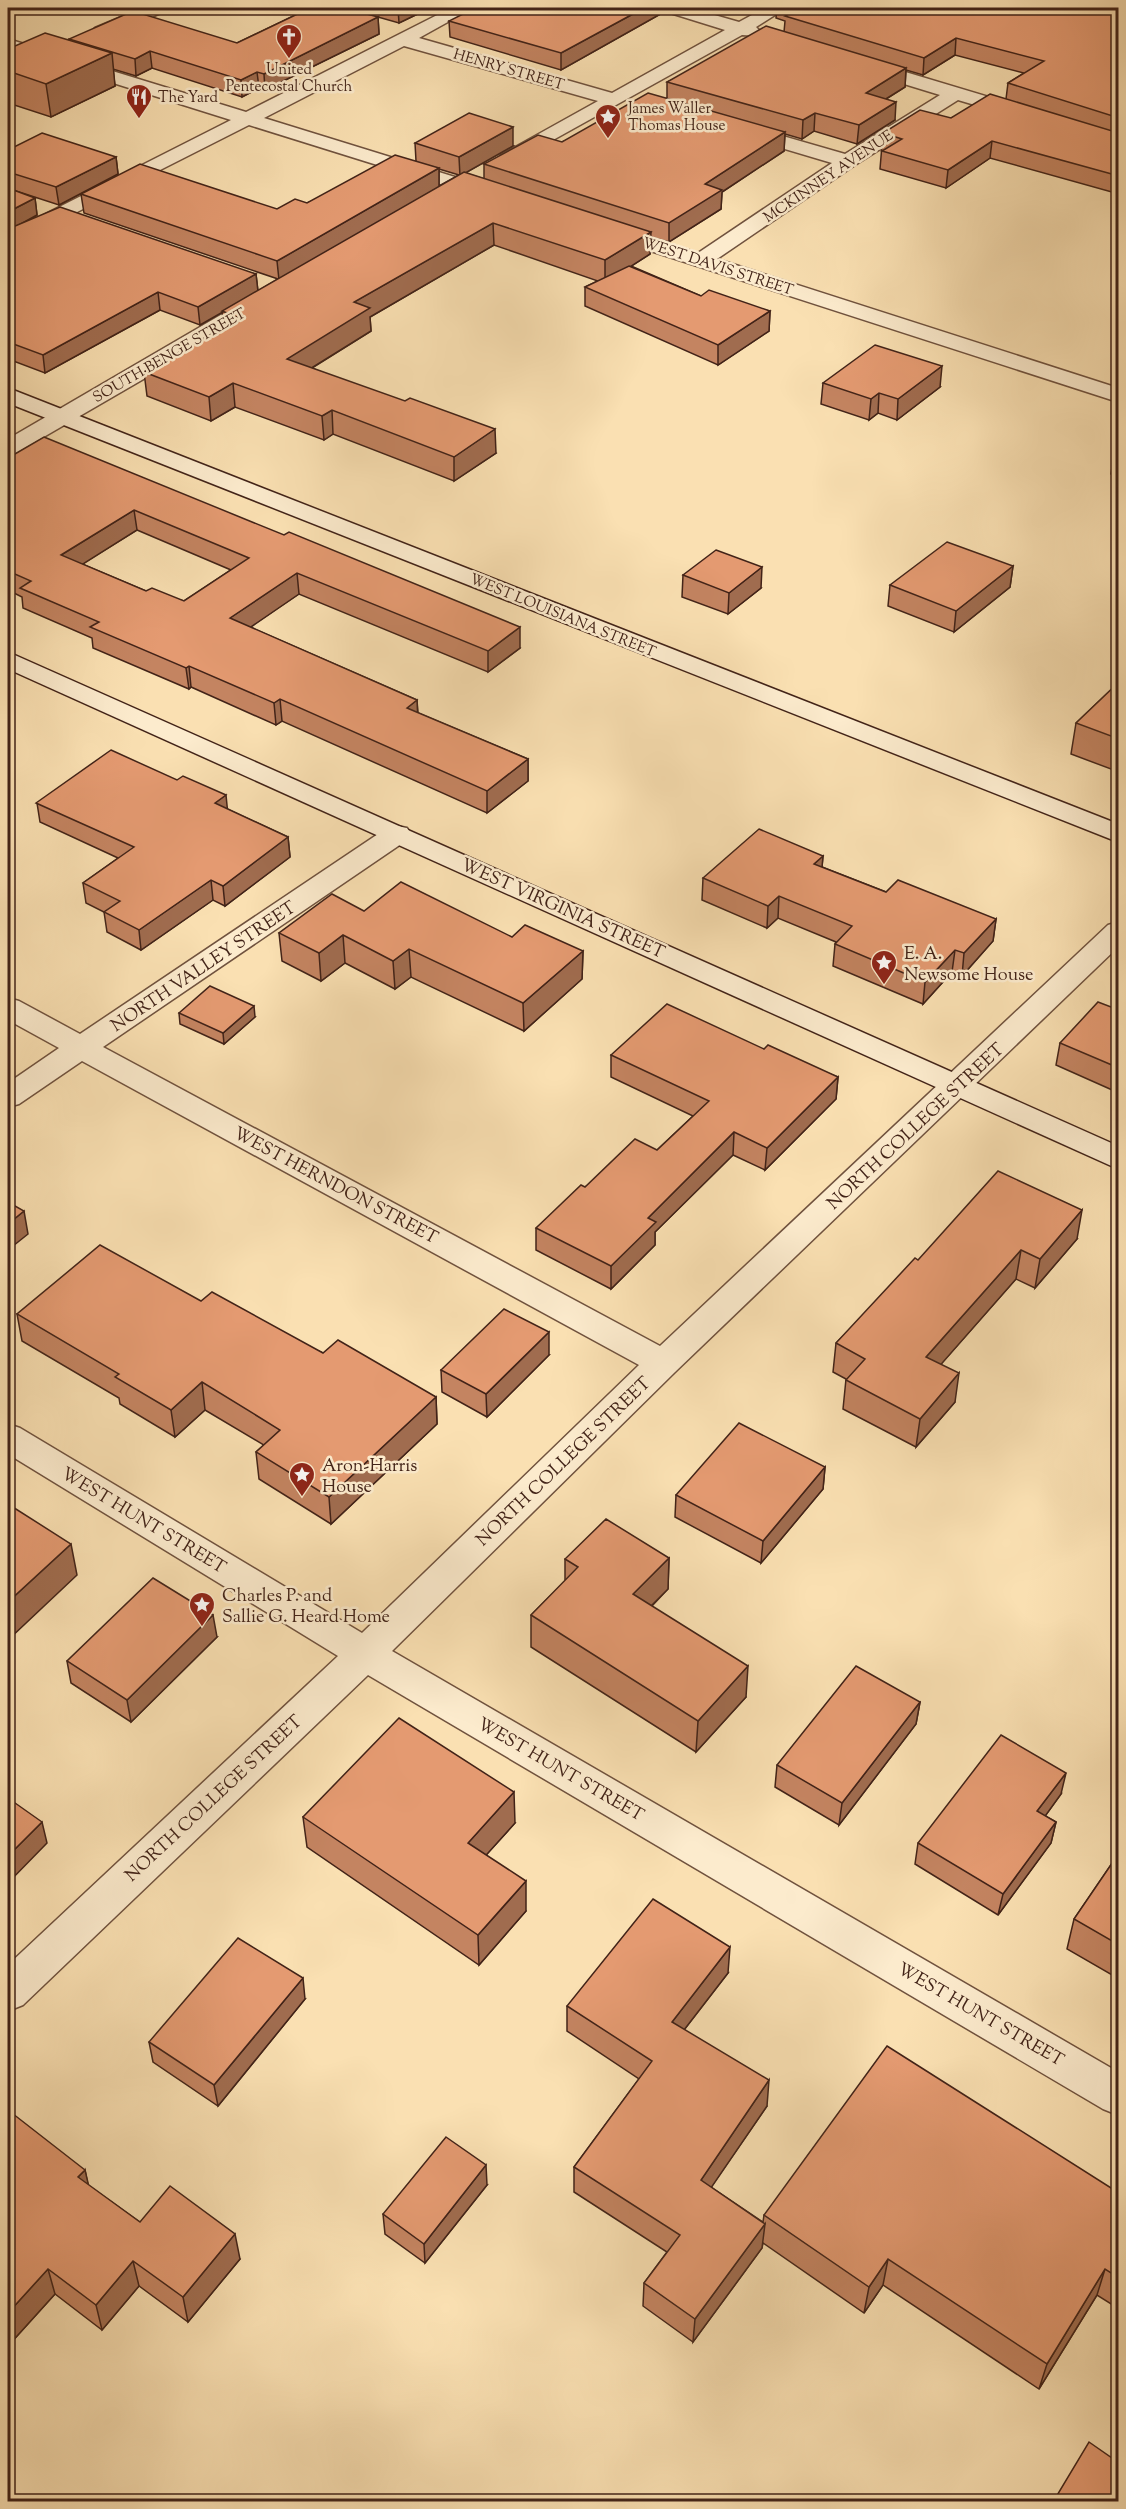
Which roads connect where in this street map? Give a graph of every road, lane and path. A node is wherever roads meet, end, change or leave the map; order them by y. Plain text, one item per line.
1 (157, 8) edge
2 (464, 8) edge
3 (673, 8) edge
4 (777, 8) edge
5 (382, 26) dead end
6 (740, 28) junction
7 (408, 37) junction
8 (774, 38) edge
9 (8, 44) edge
10 (46, 56) junction
11 (842, 59) edge
12 (27, 65) edge
13 (956, 93) junction
14 (618, 97) junction
15 (643, 101) edge
16 (248, 119) junction
17 (1043, 120) edge
18 (718, 123) edge
19 (848, 161) junction
20 (462, 185) junction
21 (442, 196) edge
22 (508, 199) edge
23 (38, 207) dead end
24 (59, 214) junction
25 (92, 225) edge
26 (587, 225) edge
27 (8, 241) edge
28 (701, 261) junction
29 (258, 282) edge
30 (8, 395) edge
31 (1119, 395) edge
32 (61, 417) junction
33 (8, 448) edge
34 (8, 660) edge
35 (397, 834) junction
36 (1119, 834) edge
37 (1119, 931) edge
38 (8, 1008) edge
39 (82, 1047) junction
40 (959, 1085) junction
41 (8, 1097) edge
42 (1119, 1158) edge
43 (663, 1363) junction
44 (8, 1437) edge
45 (364, 1654) junction
46 (8, 1992) edge
47 (1119, 2095) edge

1 - 10 street
2 - 7 street
3 - 6 street
4 - 6 street
5 - 7 street, HENRY STREET
6 - 8 street
6 - 14 street
7 - 14 street, HENRY STREET
7 - 16 street
9 - 10 street
10 - 12 street
10 - 16 street
11 - 13 street
13 - 17 street
13 - 19 street, MCKINNEY AVENUE
14 - 15 street, HENRY STREET
14 - 20 street
16 - 20 street
16 - 24 street
18 - 19 street
19 - 28 street, MCKINNEY AVENUE
20 - 21 street
20 - 22 street
23 - 24 street
24 - 25 street
24 - 27 street
26 - 28 street, WEST DAVIS STREET
28 - 31 street, WEST DAVIS STREET
29 - 32 street, SOUTH BENGE STREET
30 - 32 street, WEST LOUISIANA STREET
32 - 33 street, SOUTH BENGE STREET
32 - 36 street, WEST LOUISIANA STREET
34 - 35 street, WEST VIRGINIA STREET
35 - 39 street, NORTH VALLEY STREET
35 - 40 street, WEST VIRGINIA STREET
37 - 40 street, NORTH COLLEGE STREET
38 - 39 street, WEST HERNDON STREET
39 - 41 street, NORTH VALLEY STREET
39 - 43 street, WEST HERNDON STREET
40 - 42 street, WEST VIRGINIA STREET
40 - 43 street, NORTH COLLEGE STREET
43 - 45 street, NORTH COLLEGE STREET
44 - 45 street, WEST HUNT STREET
45 - 46 street, NORTH COLLEGE STREET
45 - 47 street, WEST HUNT STREET

